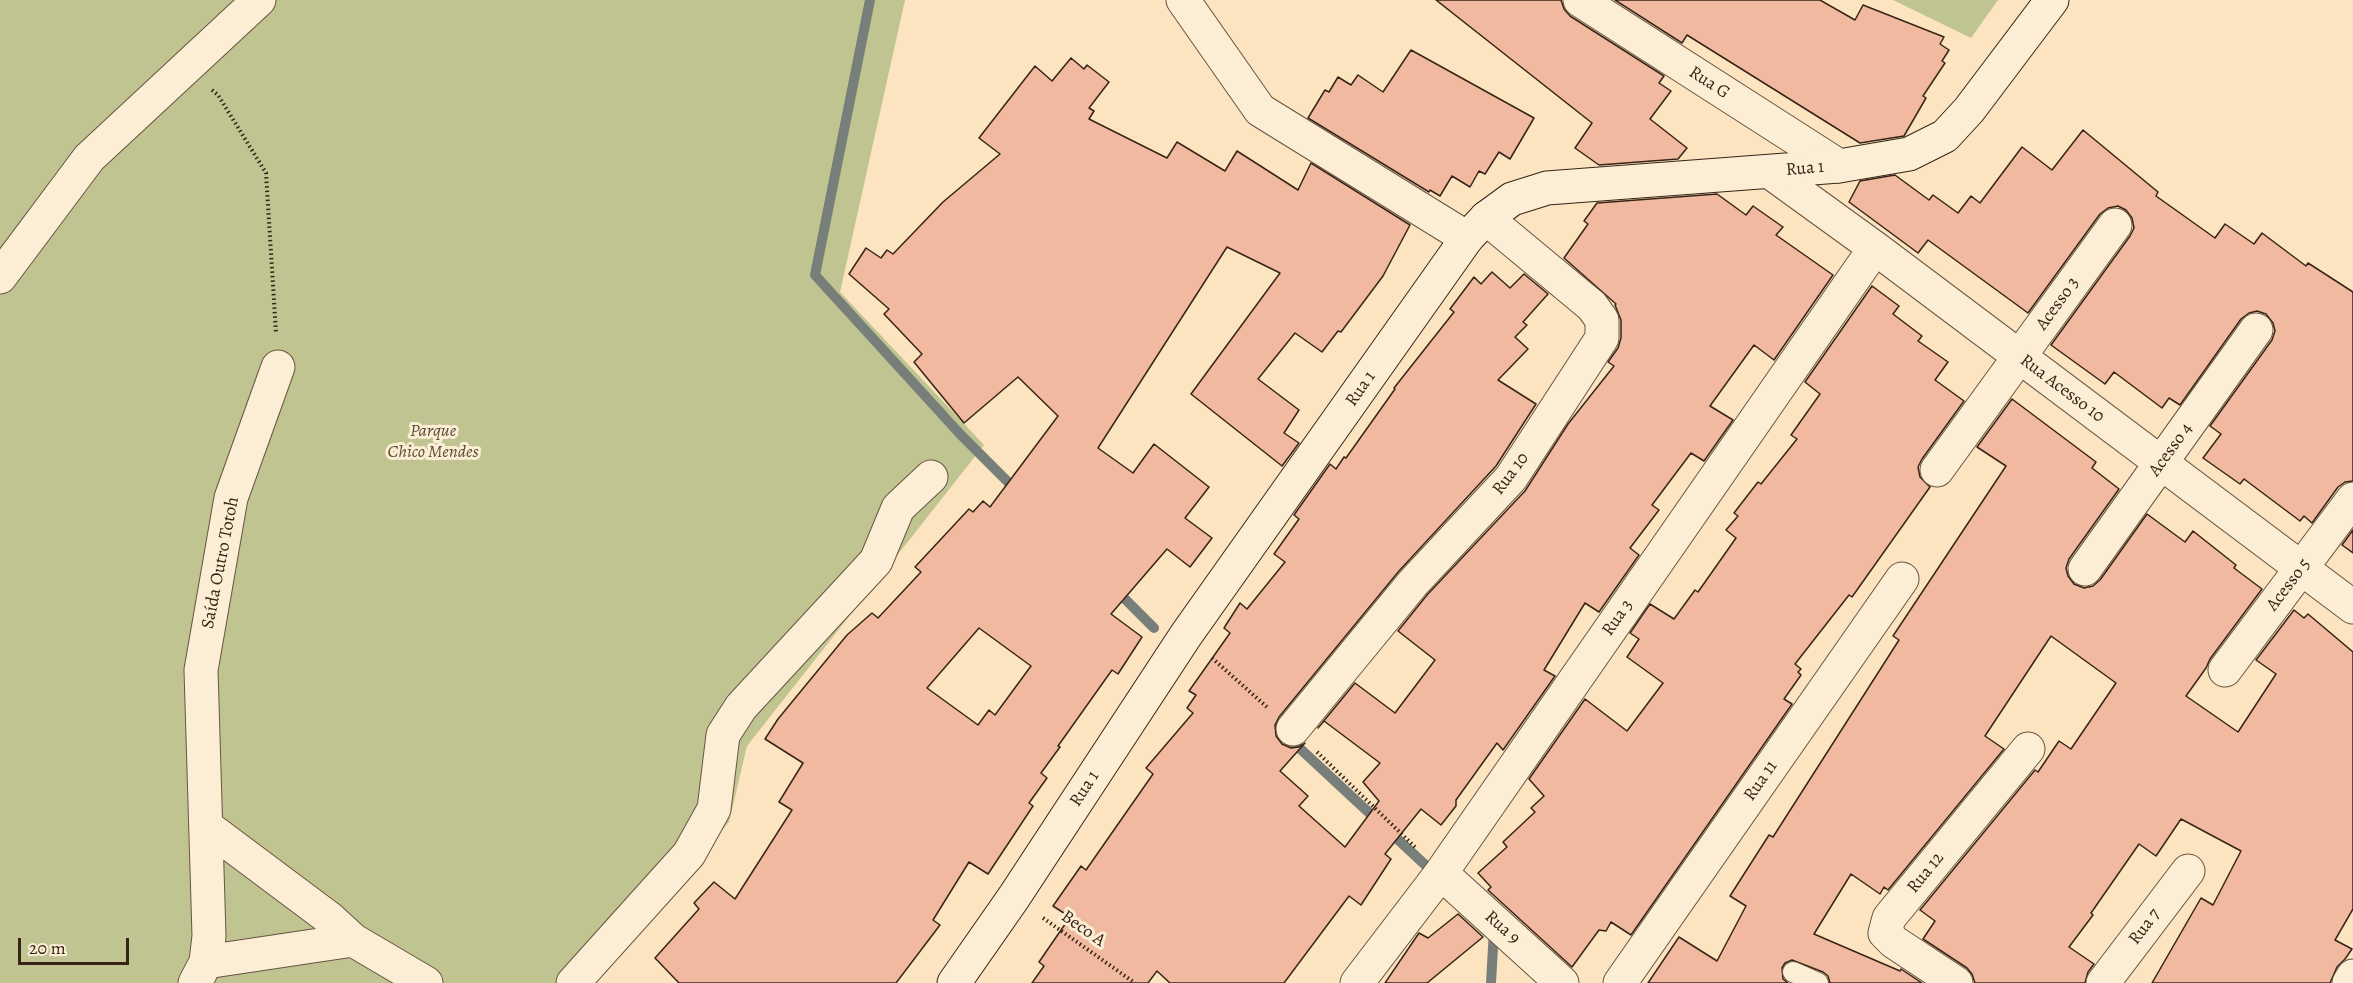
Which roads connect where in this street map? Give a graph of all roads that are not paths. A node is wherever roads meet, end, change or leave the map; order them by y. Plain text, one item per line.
1 (259, 0) edge
2 (1183, 0) edge
3 (1580, 0) edge
4 (2052, 0) edge
5 (1839, 166) junction
6 (1770, 172) junction
7 (2115, 225) dead end
8 (1476, 228) junction
9 (1875, 248) junction
10 (0, 277) edge
11 (2256, 330) dead end
12 (2019, 357) junction
13 (278, 367) road end
14 (2162, 463) junction
15 (1937, 470) dead end
16 (931, 477) dead end
17 (2353, 499) edge
18 (2301, 568) junction
19 (2085, 569) dead end
20 (1902, 579) dead end
21 (2353, 608) edge
22 (2224, 670) dead end
23 (1293, 729) dead end
24 (2028, 749) dead end
25 (206, 826) junction
26 (2188, 871) dead end
27 (1441, 873) junction
28 (353, 940) junction
29 (1793, 972) dead end
30 (201, 973) edge
31 (2353, 976) edge
32 (426, 983) edge
33 (573, 983) edge
34 (954, 983) edge
35 (1357, 983) edge
36 (1562, 983) edge
37 (1620, 983) edge
38 (1818, 983) edge
39 (1956, 983) edge
40 (2103, 983) edge
41 (2349, 983) edge

1 - 10 street
2 - 8 street, Rua 10
3 - 5 street, Rua G
4 - 5 street, Rua 1
5 - 6 street, Rua 1
6 - 8 street, Rua 1
6 - 9 street, Rua Acesso 10
7 - 12 street, Acesso 3
8 - 23 street, Rua 10
8 - 34 street, Rua 1
9 - 12 street, Rua Acesso 10
9 - 27 street, Rua 3
11 - 14 street, Acesso 4
12 - 14 street, Rua Acesso 10
12 - 15 street, Acesso 3
13 - 25 street, Saída Outro Totoh
14 - 18 street, Rua Acesso 10
14 - 19 street, Acesso 4
16 - 33 street
17 - 18 street, Acesso 5
18 - 21 street, Rua Acesso 10
18 - 22 street, Acesso 5
20 - 37 street, Rua 11
24 - 39 street, Rua 12
25 - 28 street
25 - 30 street, Saída Outro Totoh
26 - 40 street, Rua 7
27 - 35 street, Rua 3
27 - 36 street, Rua 9
28 - 30 street
28 - 32 street
29 - 38 lane
31 - 41 street

